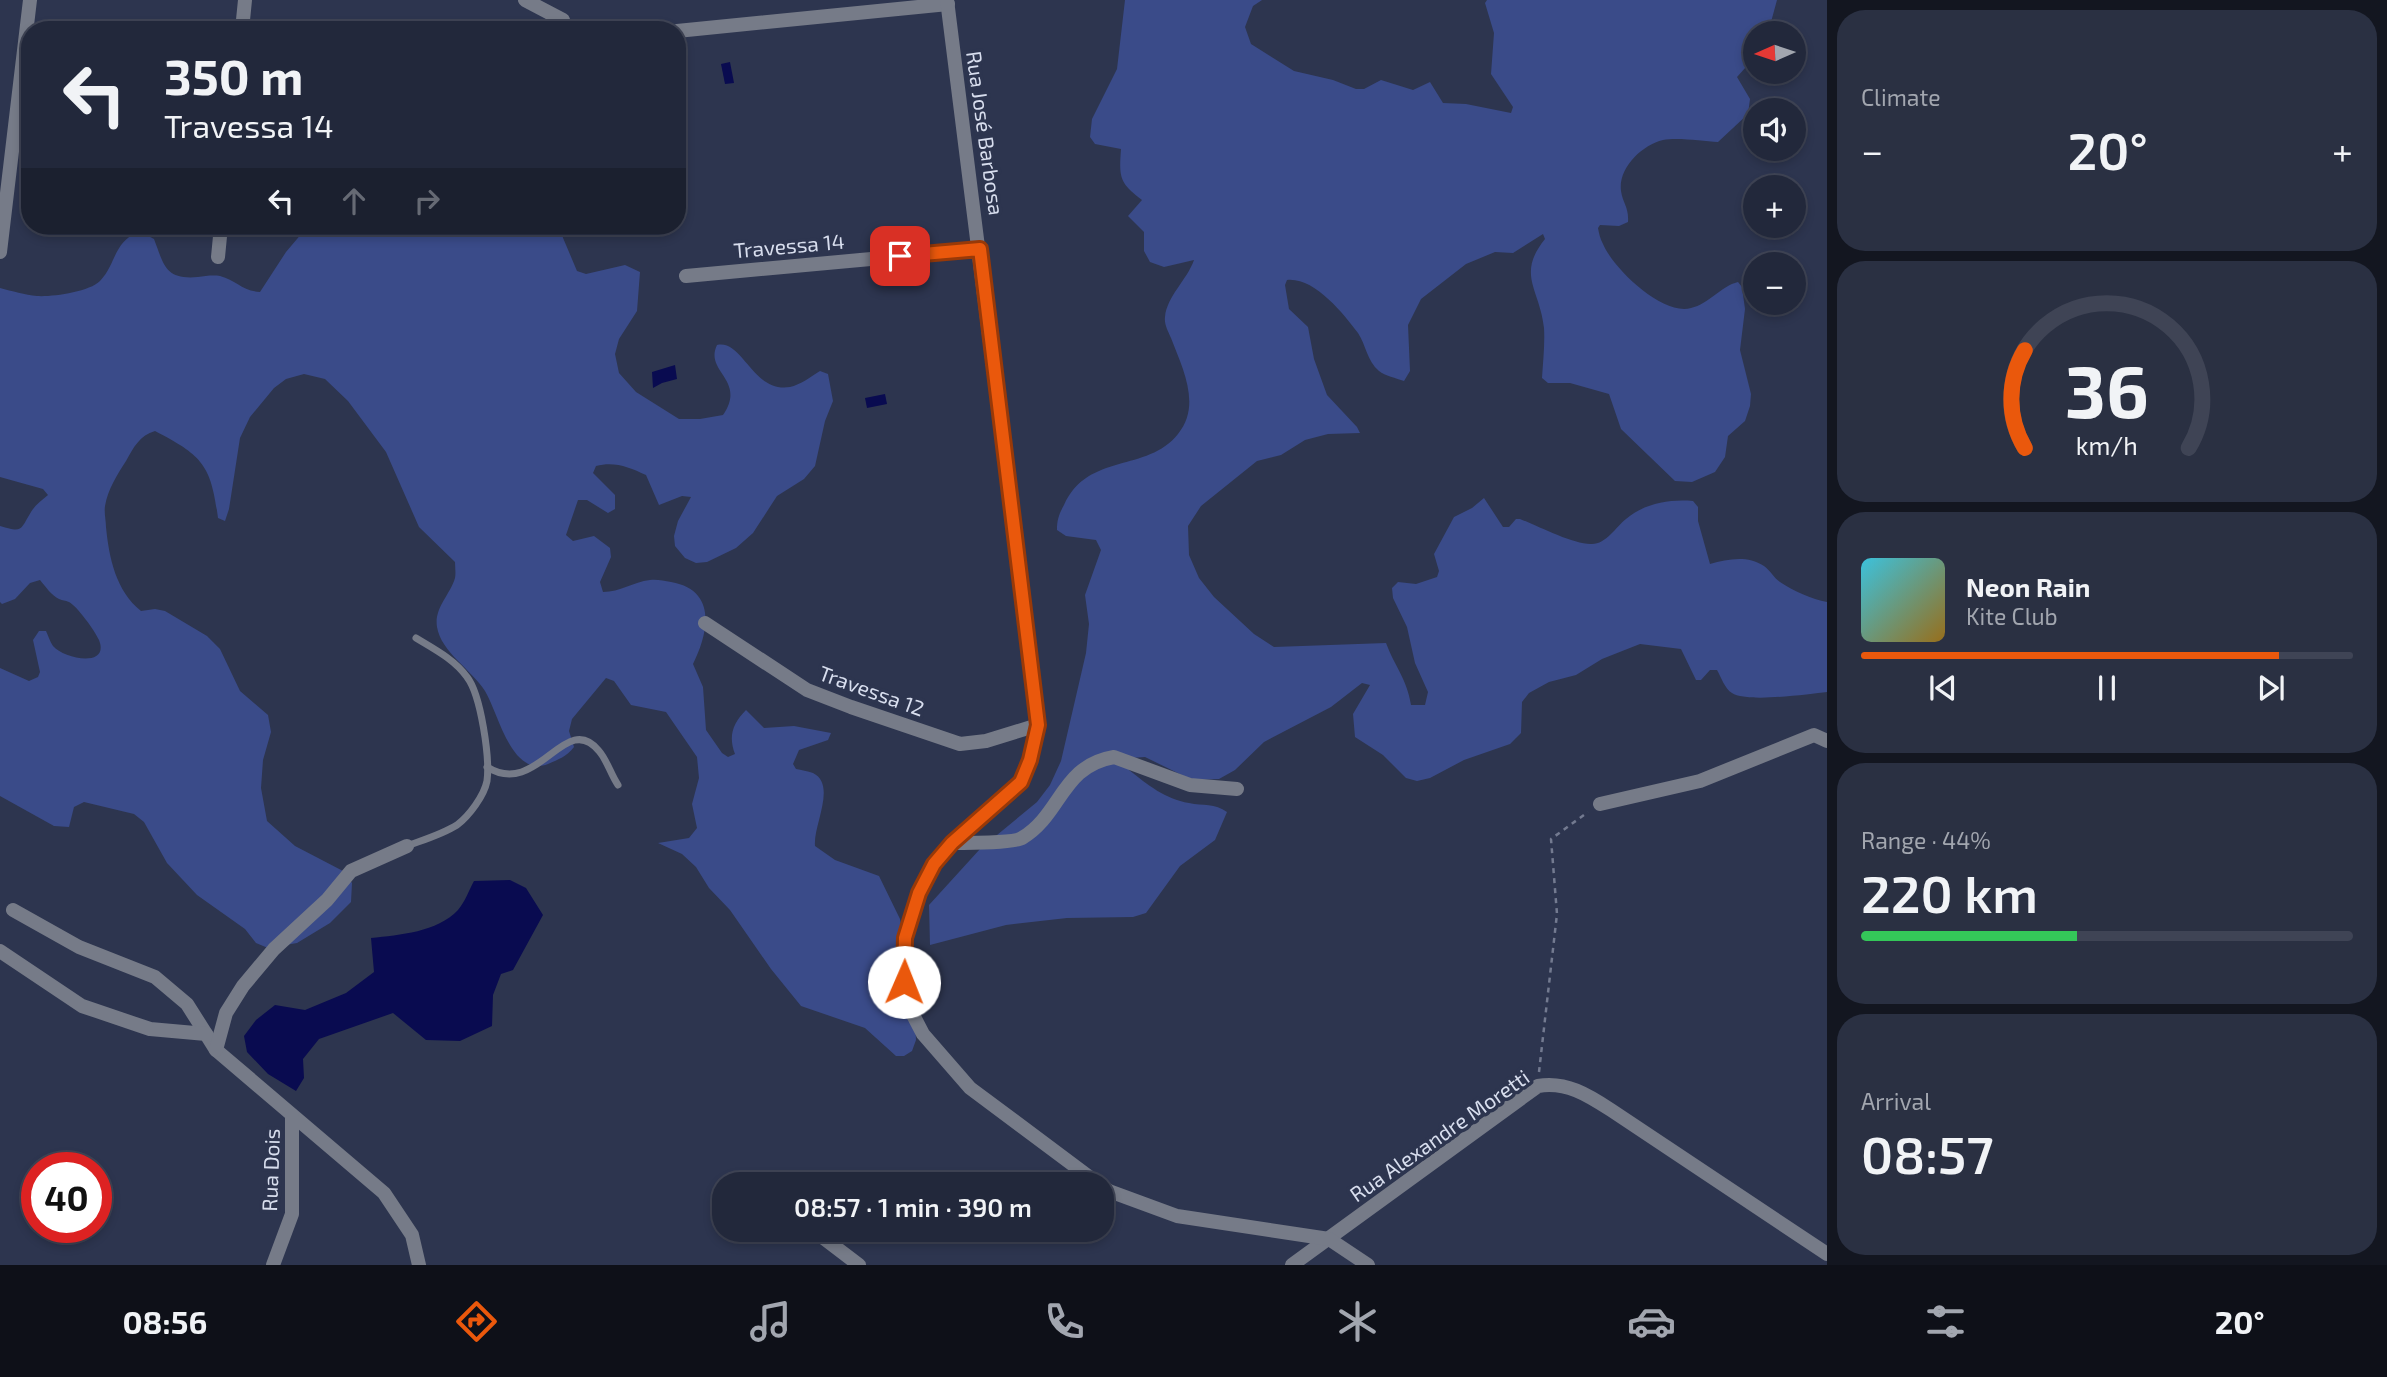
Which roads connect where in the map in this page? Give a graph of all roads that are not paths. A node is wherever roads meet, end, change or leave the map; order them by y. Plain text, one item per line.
1 (30, 0) edge
2 (245, 0) edge
3 (525, 0) edge
4 (947, 2) edge
5 (563, 20) dead end
6 (28, 21) edge
7 (243, 21) edge
8 (686, 30) edge
9 (21, 76) edge
10 (220, 235) edge
11 (980, 249) junction
12 (0, 252) edge
13 (218, 257) dead end
14 (686, 276) dead end
15 (705, 623) dead end
16 (416, 638) dead end
17 (1038, 725) junction
18 (1821, 738) edge
19 (487, 767) junction
20 (618, 785) dead end
21 (1237, 789) dead end
22 (1600, 804) road end
23 (952, 843) junction
24 (407, 846) joint
25 (13, 910) dead end
26 (0, 951) edge
27 (206, 1034) junction
28 (216, 1050) junction
29 (292, 1116) junction
30 (1082, 1172) edge
31 (1114, 1193) edge
32 (1329, 1239) junction
33 (829, 1242) edge
34 (1827, 1254) edge
35 (273, 1265) edge
36 (419, 1265) edge
37 (859, 1265) edge
38 (1292, 1265) edge
39 (1368, 1265) edge

1 - 6 street
2 - 7 street
3 - 5 street
4 - 8 street
4 - 11 street, Rua José Barbosa
9 - 12 street
10 - 13 street
11 - 14 street, Travessa 14
11 - 17 street, Rua José Barbosa
15 - 17 street, Travessa 12
16 - 19 lane
17 - 23 street, Rua José Barbosa
18 - 22 street
19 - 20 lane
19 - 24 lane
21 - 23 street
23 - 30 street, Rua José Barbosa
24 - 28 street
25 - 27 street
26 - 27 street
27 - 28 street
28 - 29 street
29 - 35 street, Rua Dois
29 - 36 street
31 - 32 street, Rua José Barbosa
32 - 34 street, Rua Alexandre Moretti
32 - 38 street, Rua Alexandre Moretti
32 - 39 street, Rua José Barbosa
33 - 37 street

